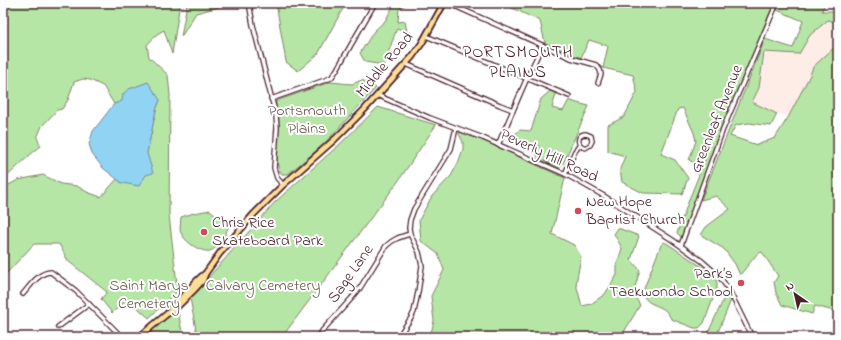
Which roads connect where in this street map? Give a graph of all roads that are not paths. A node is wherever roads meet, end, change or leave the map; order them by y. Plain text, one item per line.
1 (249, 3) edge
2 (375, 3) edge
3 (444, 3) edge
4 (448, 3) edge
5 (778, 3) edge
6 (426, 36) junction
7 (542, 46) junction
8 (406, 64) junction
9 (527, 78) junction
10 (598, 82) dead end
11 (378, 95) junction
12 (570, 96) dead end
13 (272, 99) junction
14 (513, 110) junction
15 (456, 128) junction
16 (498, 145) junction
17 (580, 145) dead end
18 (565, 174) junction
19 (283, 185) junction
20 (410, 234) junction
21 (682, 245) junction
22 (23, 294) dead end
23 (89, 304) junction
24 (58, 327) dead end
25 (122, 337) edge
26 (140, 337) edge
27 (319, 337) edge
28 (398, 337) edge
29 (752, 337) edge

1 - 13 street
2 - 13 street
3 - 6 main road, Middle Road
4 - 7 street
5 - 21 street, Greenleaf Avenue
6 - 8 main road, Middle Road
6 - 9 street
7 - 9 street
7 - 10 street
8 - 11 main road, Middle Road
8 - 14 street
9 - 12 street
9 - 14 street
11 - 15 street, Peverly Hill Road
11 - 19 main road, Middle Road
13 - 19 street
14 - 16 street
15 - 16 street, Peverly Hill Road
15 - 20 street
16 - 18 street, Peverly Hill Road
17 - 18 street
18 - 21 street, Peverly Hill Road
19 - 26 main road, Middle Road
20 - 27 street, Sage Lane
20 - 28 street
21 - 29 street, Peverly Hill Road
22 - 23 street
23 - 24 street
23 - 25 street

